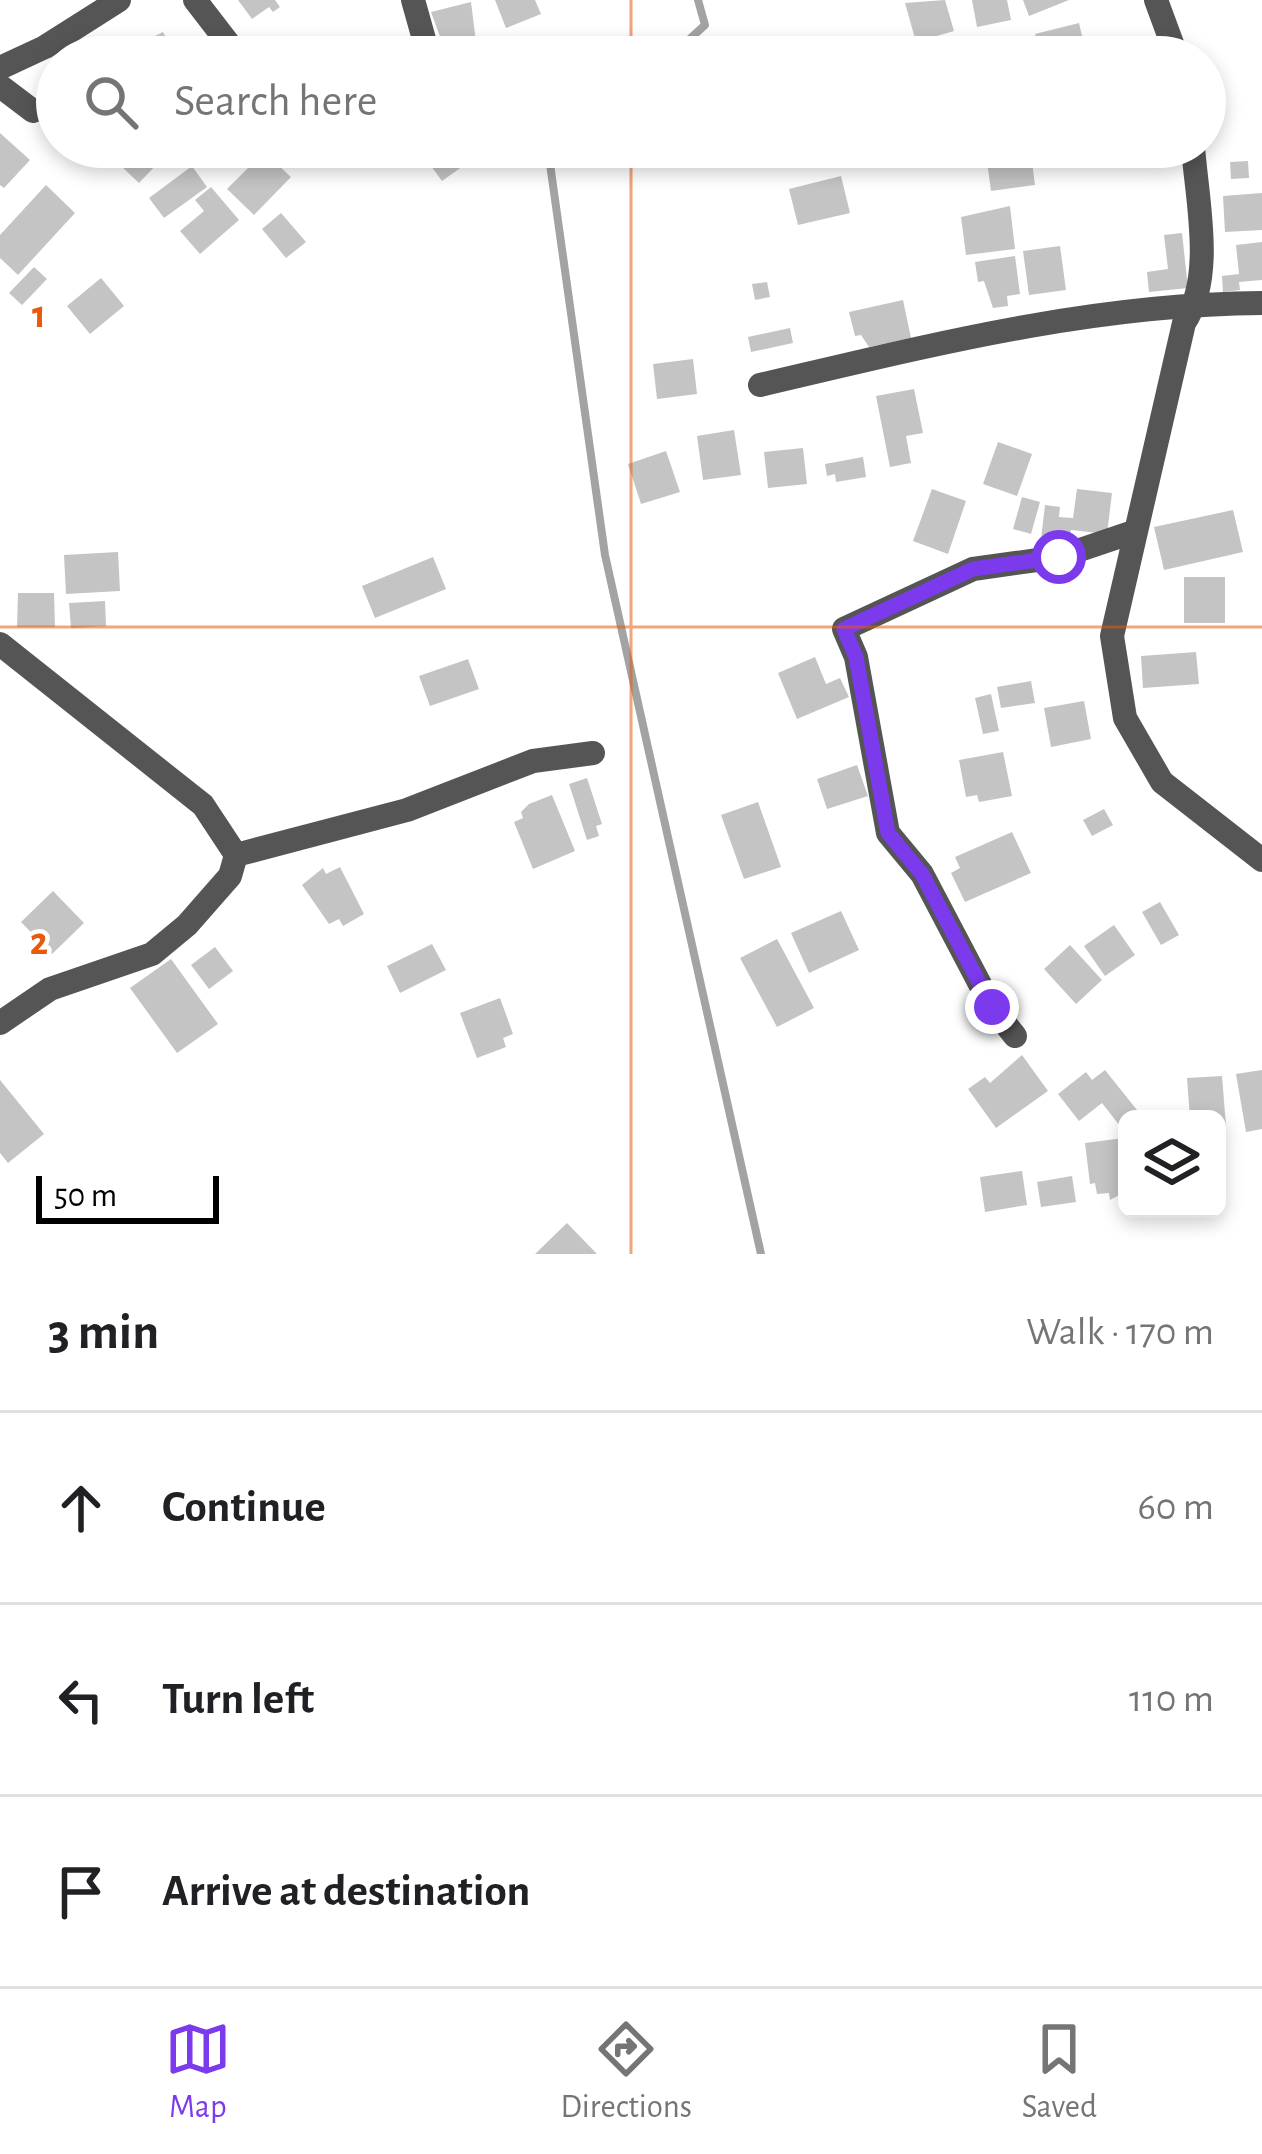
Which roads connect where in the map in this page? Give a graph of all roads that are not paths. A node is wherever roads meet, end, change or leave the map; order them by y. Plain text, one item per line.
1 (119, 0) edge
2 (195, 0) edge
3 (413, 0) edge
4 (1156, 0) edge
5 (62, 36) edge
6 (223, 36) edge
7 (423, 36) edge
8 (1169, 36) edge
9 (36, 51) edge
10 (0, 68) edge
11 (0, 86) edge
12 (33, 111) dead end
13 (1195, 168) edge
14 (1197, 303) junction
15 (1262, 303) edge
16 (760, 385) dead end
17 (1132, 532) junction
18 (0, 644) edge
19 (592, 753) dead end
20 (236, 855) junction
21 (1262, 860) edge
22 (0, 1023) edge
23 (1015, 1036) dead end

1 - 5 street
2 - 6 street
3 - 7 street
4 - 8 street
9 - 10 street
11 - 12 street
13 - 14 street
14 - 15 street
14 - 16 street
14 - 17 street
17 - 21 street
17 - 23 street
18 - 20 street
19 - 20 street
20 - 22 street

